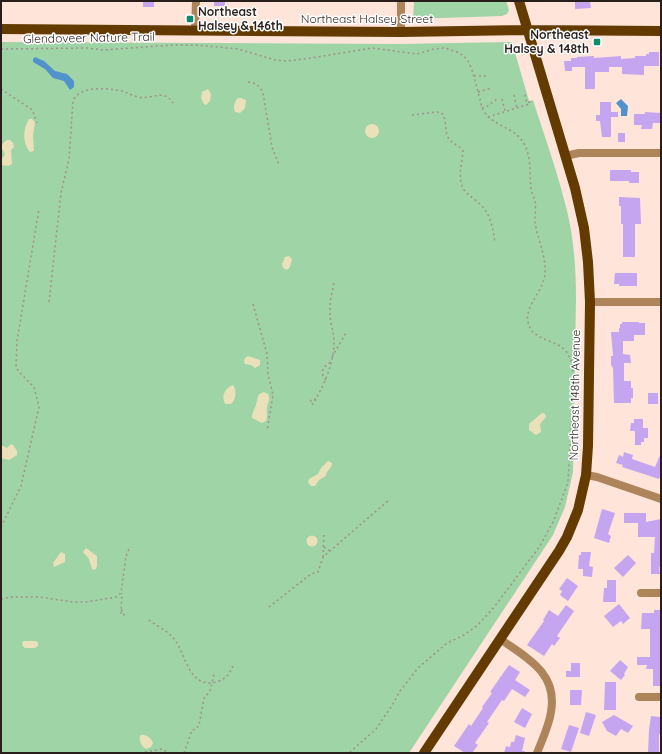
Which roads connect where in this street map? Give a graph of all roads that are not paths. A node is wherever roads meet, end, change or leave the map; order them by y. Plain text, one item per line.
1 (196, 1) edge
2 (401, 1) edge
3 (519, 1) edge
4 (1, 29) edge
5 (528, 30) junction
6 (195, 31) junction
7 (661, 31) edge
8 (401, 32) junction
9 (661, 153) edge
10 (565, 156) junction
11 (590, 302) junction
12 (661, 302) edge
13 (586, 475) junction
14 (661, 499) edge
15 (661, 592) edge
16 (640, 593) dead end
17 (500, 639) junction
18 (638, 697) dead end
19 (661, 697) edge
20 (424, 753) edge
21 (537, 753) edge

1 - 6 street
2 - 8 street
3 - 5 main road, Northeast 148th Avenue
4 - 6 main road, Northeast Halsey Street
5 - 7 main road, Northeast Halsey Street
5 - 8 main road, Northeast Halsey Street
5 - 10 main road, Northeast 148th Avenue
6 - 8 main road, Northeast Halsey Street
9 - 10 street
10 - 11 main road, Northeast 148th Avenue
11 - 12 street
11 - 13 main road, Northeast 148th Avenue
13 - 14 street
13 - 17 main road, Northeast 148th Avenue
15 - 16 street
17 - 20 main road, Northeast 148th Avenue
17 - 21 street
18 - 19 street

